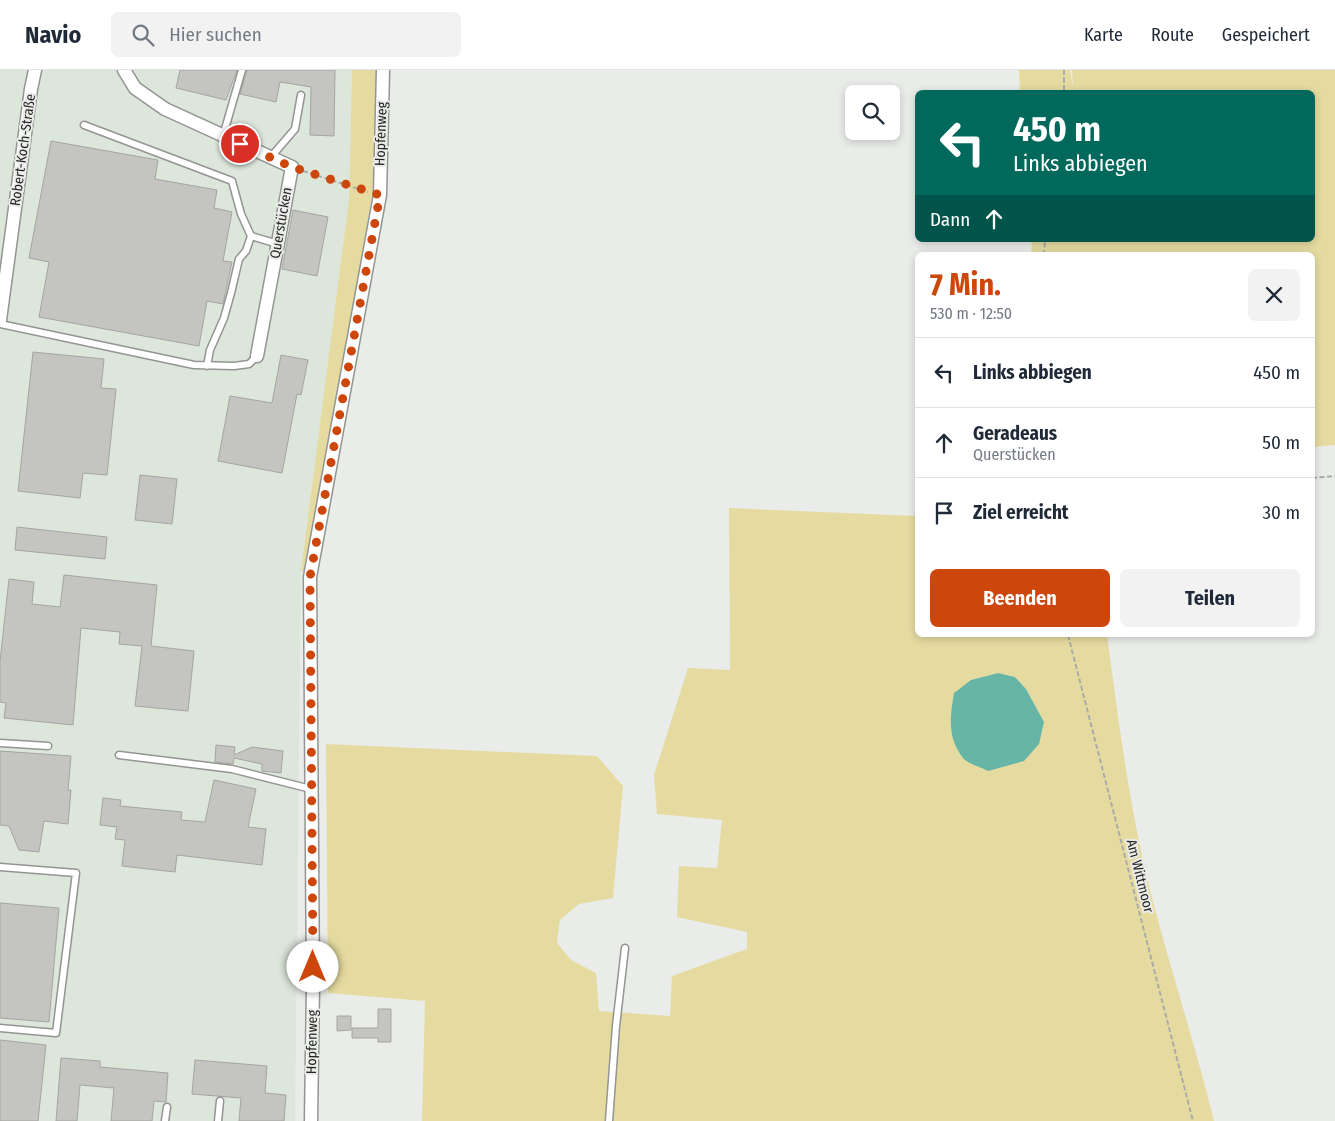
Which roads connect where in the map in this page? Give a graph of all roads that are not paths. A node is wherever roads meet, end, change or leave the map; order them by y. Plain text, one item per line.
1 (35, 70) edge
2 (124, 70) edge
3 (242, 70) edge
4 (383, 70) edge
5 (301, 95) dead end
6 (84, 125) dead end
7 (223, 136) junction
8 (270, 158) junction
9 (251, 236) junction
10 (278, 244) junction
11 (2, 284) edge
12 (0, 320) edge
13 (0, 324) edge
14 (257, 356) joint
15 (207, 366) junction
16 (0, 743) edge
17 (48, 746) dead end
18 (118, 755) dead end
19 (312, 790) junction
20 (0, 867) edge
21 (625, 948) dead end
22 (0, 1028) edge
23 (220, 1101) dead end
24 (167, 1106) dead end
25 (165, 1121) edge
26 (218, 1121) edge
27 (311, 1121) edge
28 (609, 1121) edge

1 - 11 street, Robert-Koch-Straße
2 - 7 street
3 - 7 lane
4 - 19 street, Hopfenweg
5 - 8 lane
6 - 9 lane
7 - 8 street
8 - 10 street, Querstücken
9 - 10 lane
9 - 15 lane
10 - 14 street, Querstücken
11 - 12 street, Robert-Koch-Straße
13 - 15 lane
14 - 15 lane
16 - 17 lane
18 - 19 lane
19 - 27 street, Hopfenweg
20 - 22 lane
21 - 28 lane
23 - 26 lane
24 - 25 lane

